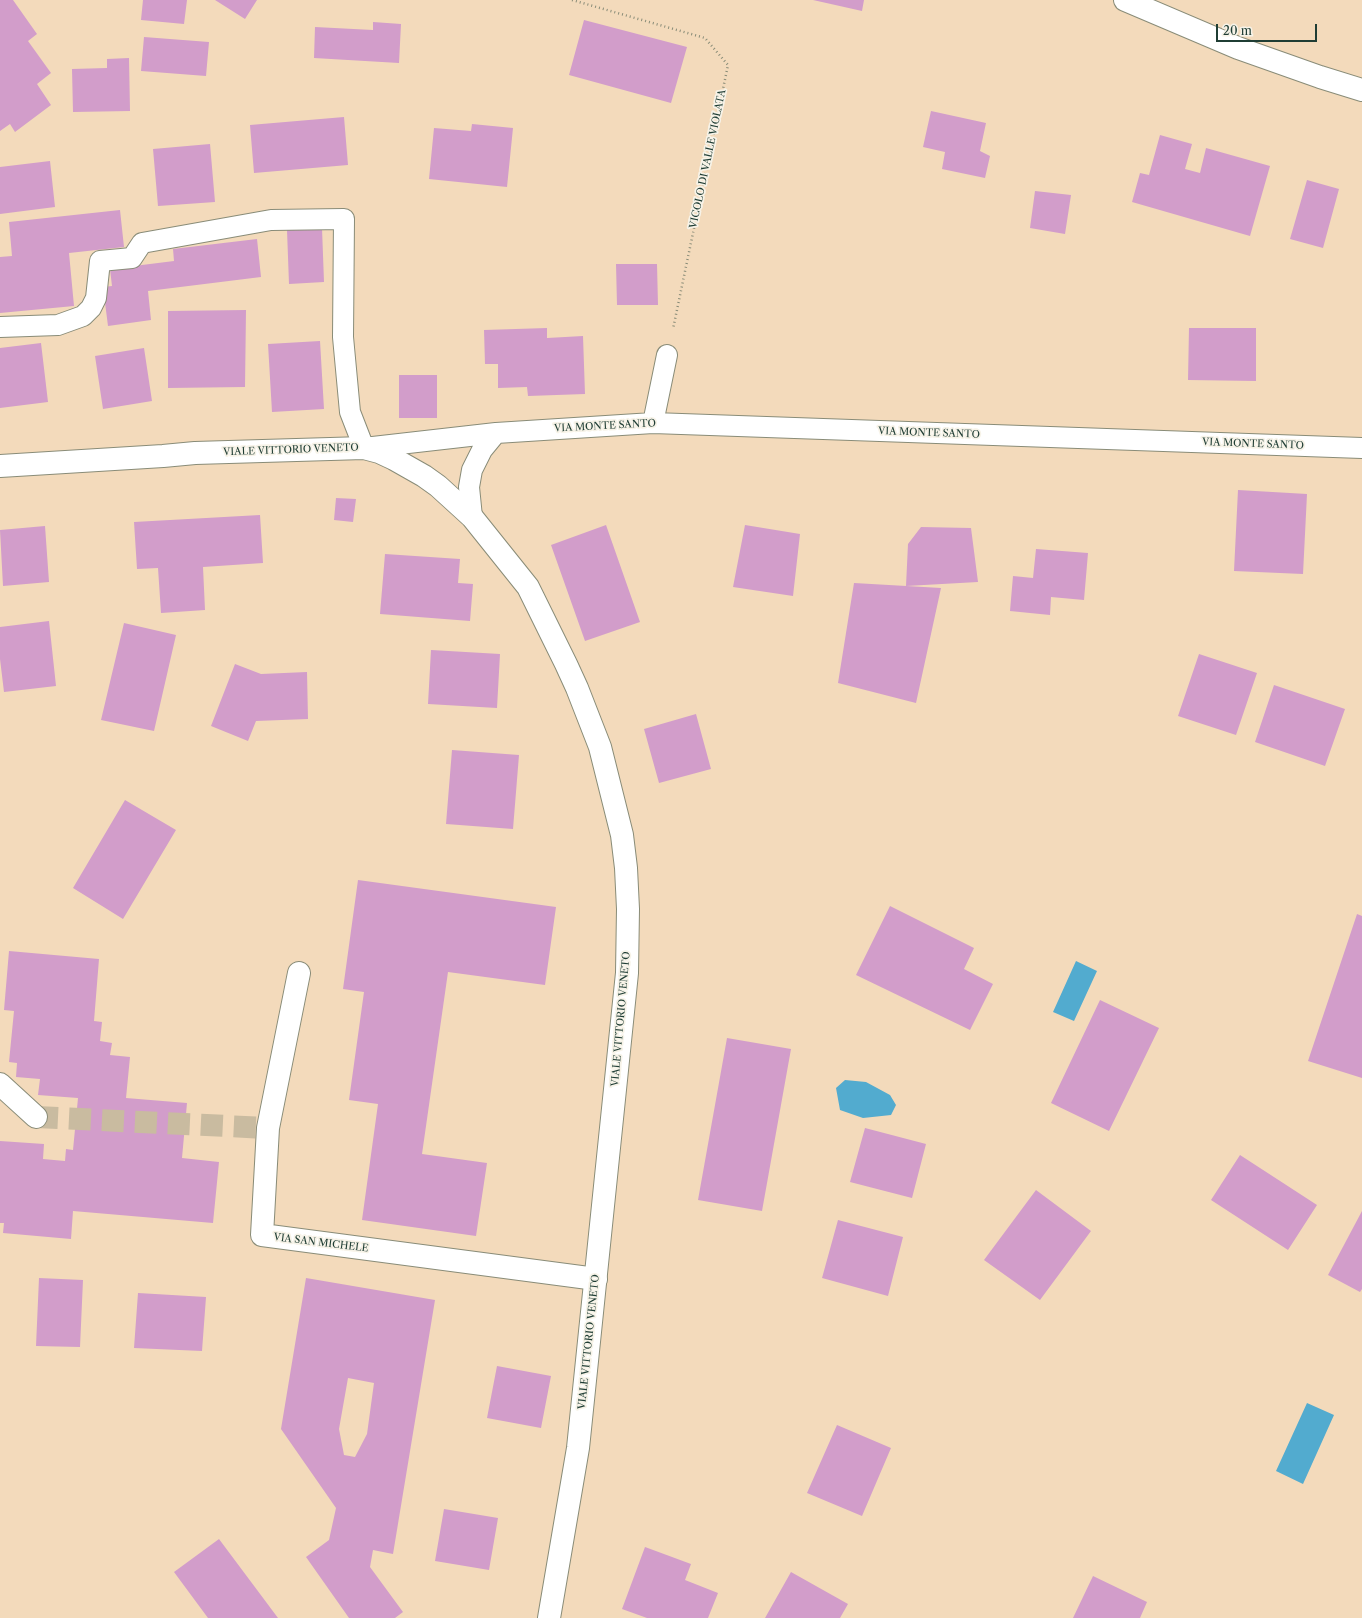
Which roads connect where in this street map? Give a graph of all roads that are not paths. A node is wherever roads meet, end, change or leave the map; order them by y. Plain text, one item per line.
1 (1125, 0) edge
2 (1362, 90) edge
3 (0, 327) edge
4 (667, 355) road end
5 (653, 422) junction
6 (496, 433) junction
7 (364, 448) junction
8 (1362, 448) edge
9 (0, 466) edge
10 (472, 517) junction
11 (299, 973) dead end
12 (0, 1084) edge
13 (36, 1118) tunnel mouth
14 (596, 1279) junction
15 (554, 1616) edge

1 - 2 main road
3 - 7 lane
4 - 5 lane
5 - 6 lane, VIA MONTE SANTO
5 - 8 lane, VIA MONTE SANTO
6 - 7 lane, VIA MONTE SANTO
6 - 10 lane
7 - 9 main road, VIALE VITTORIO VENETO
7 - 10 main road, VIALE VITTORIO VENETO
10 - 14 main road, VIALE VITTORIO VENETO
11 - 14 main road, VIA SAN MICHELE
12 - 13 main road
14 - 15 main road, VIALE VITTORIO VENETO

